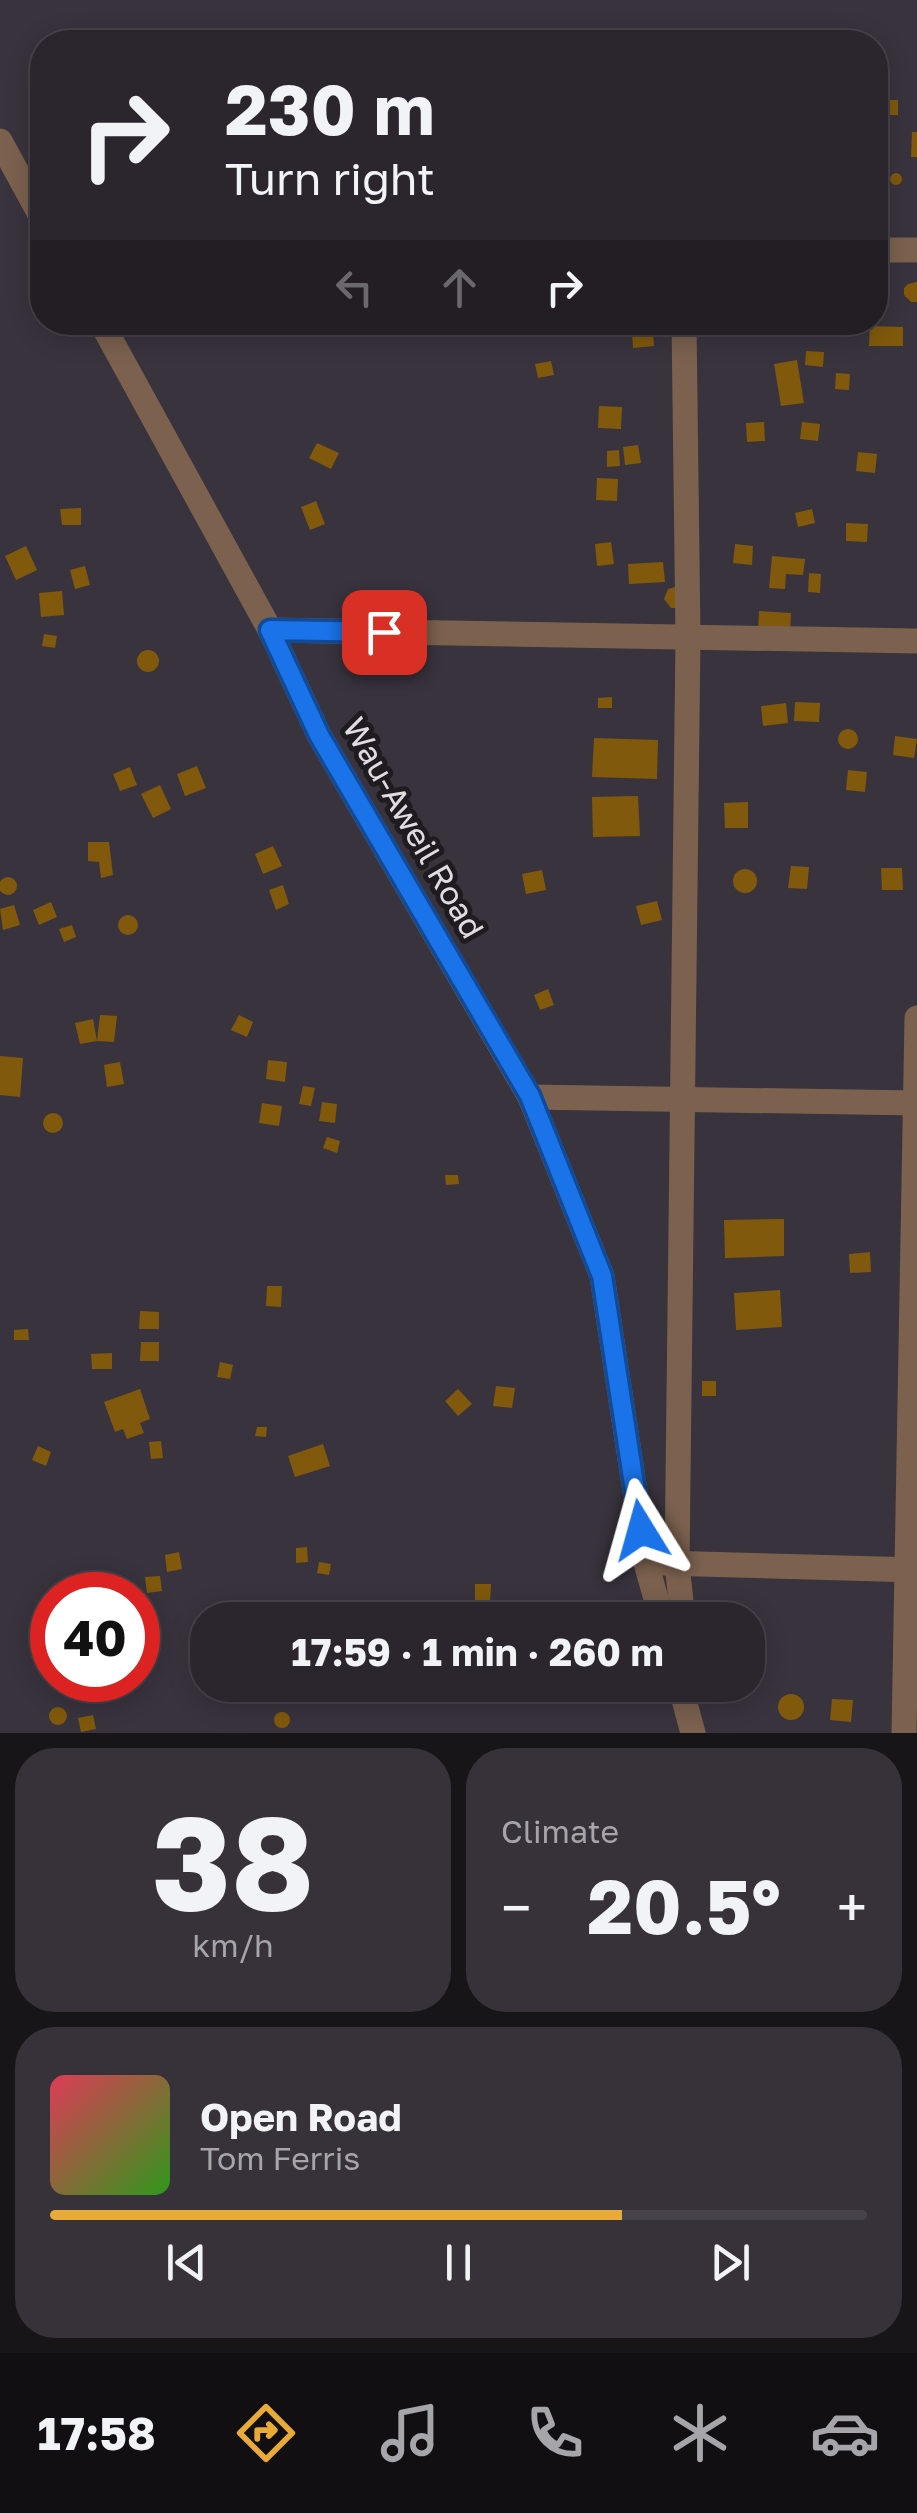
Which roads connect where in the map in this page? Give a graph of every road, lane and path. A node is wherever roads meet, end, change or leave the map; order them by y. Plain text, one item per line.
1 (0, 141) edge
2 (30, 196) edge
3 (888, 250) edge
4 (917, 250) edge
5 (108, 335) edge
6 (684, 335) edge
7 (270, 630) junction
8 (688, 637) junction
9 (917, 641) edge
10 (917, 1018) edge
11 (530, 1096) junction
12 (680, 1099) junction
13 (916, 1103) edge
14 (646, 1562) junction
15 (677, 1564) junction
16 (911, 1570) edge
17 (657, 1602) edge
18 (681, 1602) edge
19 (685, 1702) edge
20 (691, 1702) edge
21 (694, 1733) edge
22 (904, 1733) edge

1 - 2 street
3 - 4 street
5 - 7 street, Wau-Aweil Road
6 - 8 street
7 - 8 street
7 - 11 street, Wau-Aweil Road
8 - 9 street
8 - 12 street
10 - 13 street
11 - 12 street
11 - 14 street, Wau-Aweil Road
12 - 13 street
12 - 15 street
13 - 16 street
14 - 15 street
14 - 17 street, Wau-Aweil Road
15 - 16 street
15 - 18 street
16 - 22 street
19 - 21 street
20 - 21 street

